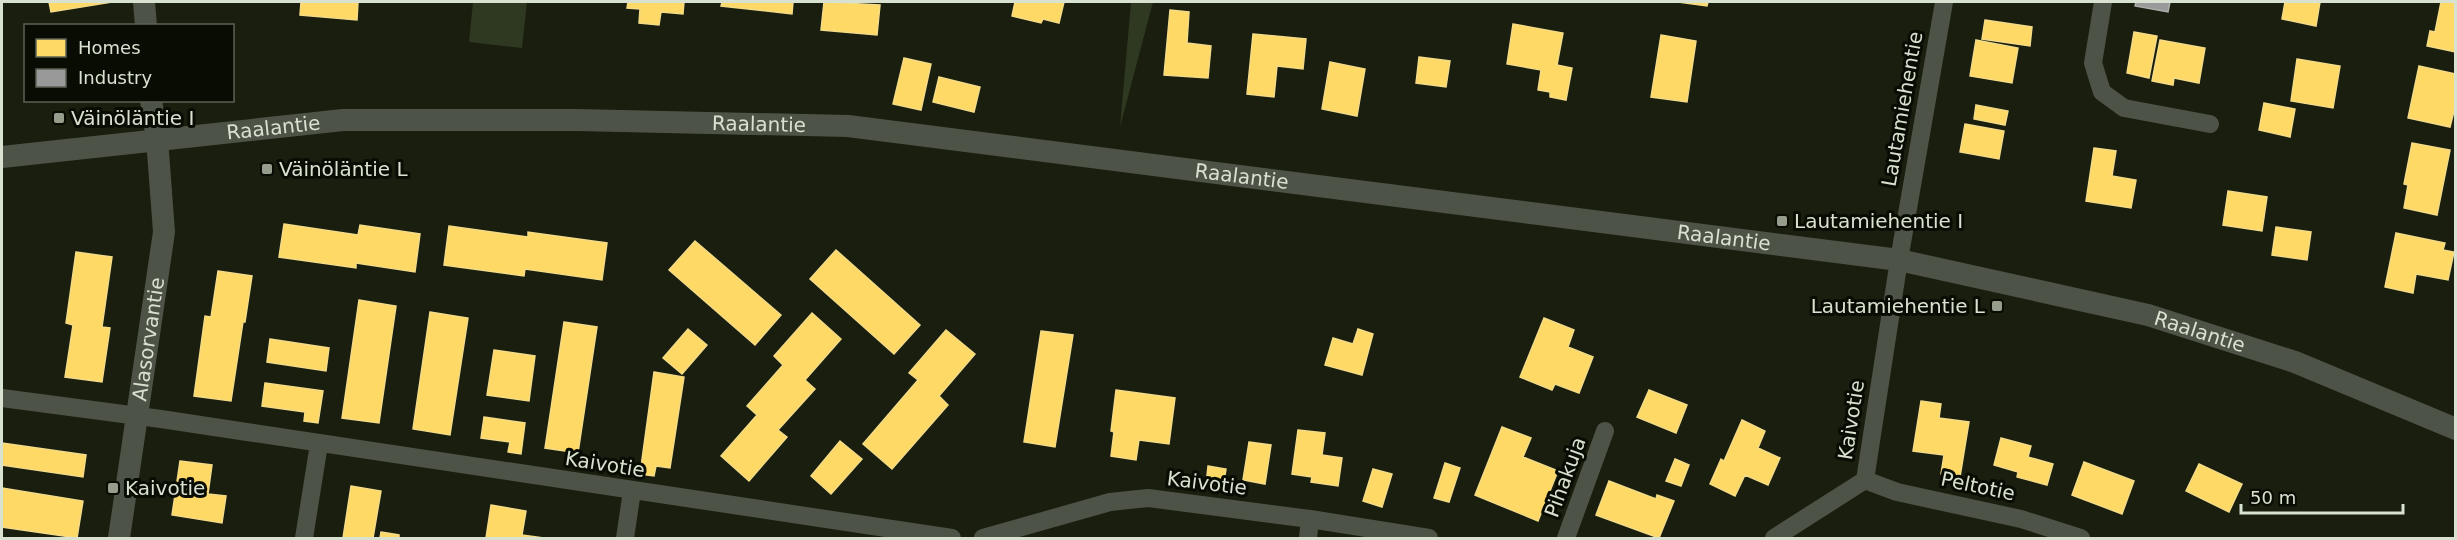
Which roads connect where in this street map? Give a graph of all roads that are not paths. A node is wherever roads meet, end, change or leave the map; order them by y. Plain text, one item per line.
1 (144, 2) edge
2 (1944, 2) edge
3 (2103, 2) edge
4 (146, 24) edge
5 (151, 102) edge
6 (2210, 124) dead end
7 (157, 139) junction
8 (2, 157) edge
9 (1899, 260) junction
10 (2, 398) edge
11 (138, 416) junction
12 (2456, 429) edge
13 (1605, 431) dead end
14 (319, 444) junction
15 (1865, 480) junction
16 (632, 490) junction
17 (1310, 519) junction
18 (119, 538) edge
19 (304, 538) edge
20 (625, 538) edge
21 (952, 538) edge
22 (983, 538) edge
23 (1308, 538) edge
24 (1429, 538) edge
25 (1566, 538) edge
26 (1774, 538) edge
27 (2082, 538) edge

1 - 4 street
2 - 9 street, Lautamiehentie
3 - 6 street
5 - 7 street, Alasorvantie
7 - 8 street, Raalantie
7 - 9 street, Raalantie
7 - 11 street, Alasorvantie
9 - 12 street, Raalantie
9 - 15 street, Kaivotie
10 - 11 street, Kaivotie
11 - 14 street, Kaivotie
11 - 18 street, Alasorvantie
13 - 25 street, Pihakuja
14 - 16 street, Kaivotie
14 - 19 street
15 - 26 street, Kaivotie
15 - 27 street, Peltotie
16 - 20 street
16 - 21 street, Kaivotie
17 - 22 street, Kaivotie
17 - 23 street
17 - 24 street, Kaivotie

